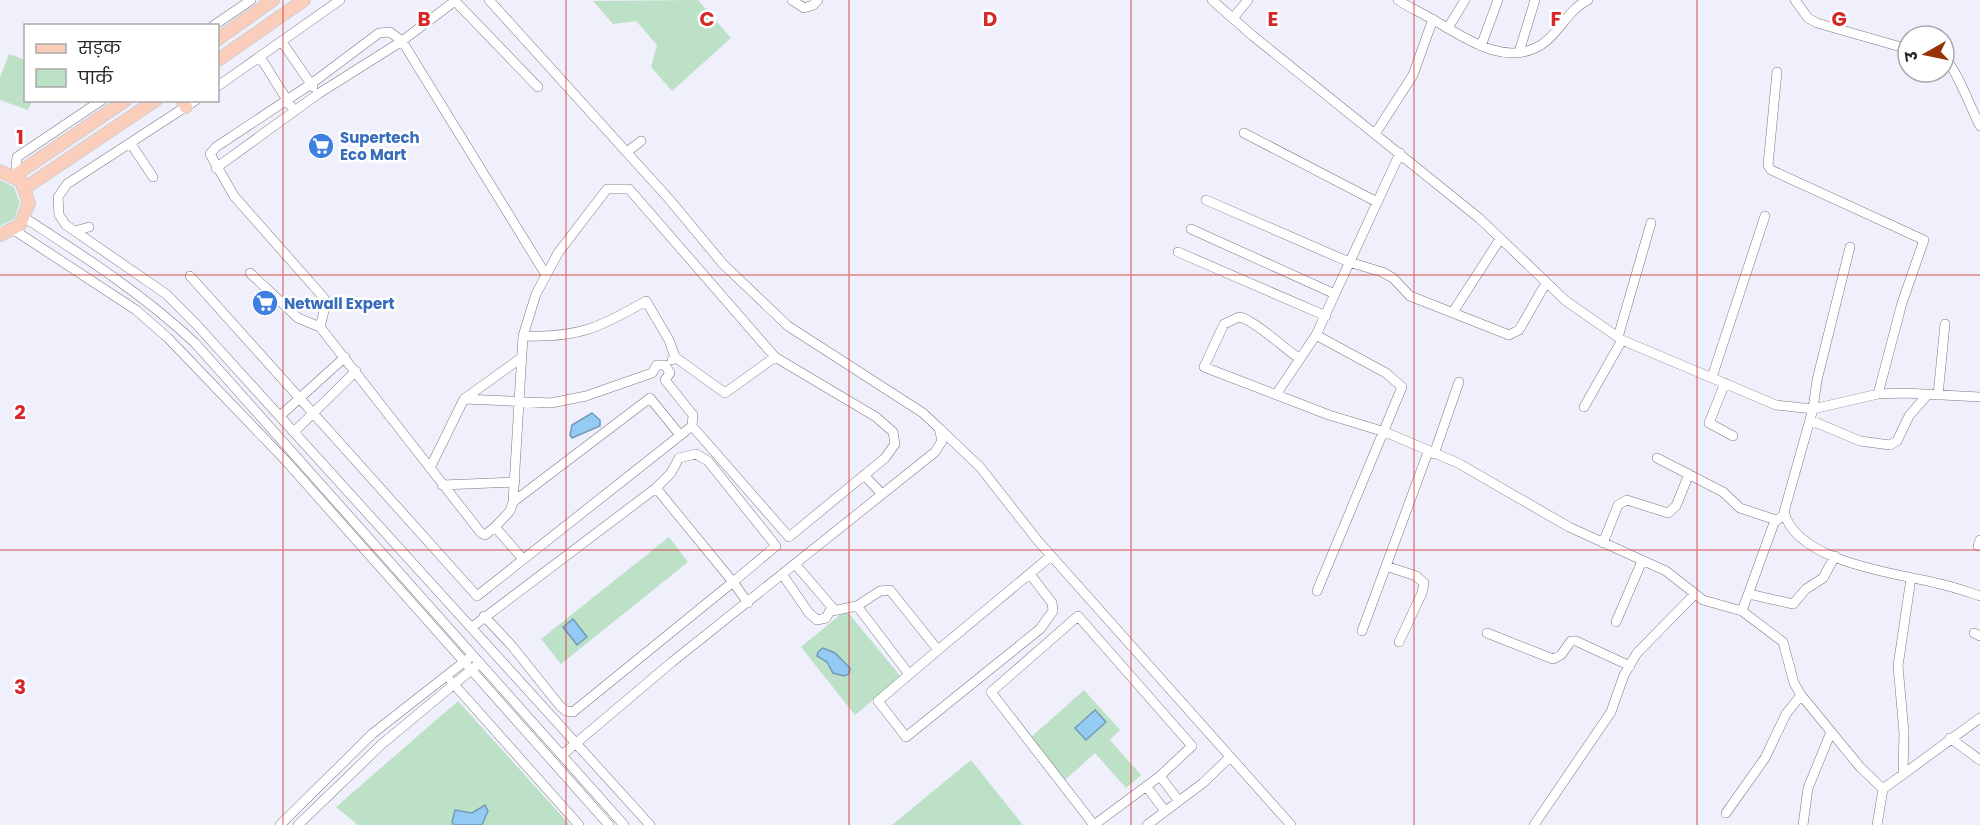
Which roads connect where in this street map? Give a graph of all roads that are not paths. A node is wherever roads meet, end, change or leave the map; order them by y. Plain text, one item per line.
1 (250, 0) edge
2 (273, 0) edge
3 (304, 0) edge
4 (340, 0) edge
5 (489, 0) edge
6 (792, 0) edge
7 (818, 0) edge
8 (1212, 0) edge
9 (1248, 0) edge
10 (1398, 0) edge
11 (1465, 0) edge
12 (1498, 0) edge
13 (1535, 0) edge
14 (1588, 0) edge
15 (1795, 0) edge
16 (1233, 18) junction
17 (1433, 19) junction
18 (216, 24) edge
19 (1448, 28) junction
20 (219, 38) edge
21 (402, 41) junction
22 (282, 42) junction
23 (1481, 46) junction
24 (1896, 46) edge
25 (1519, 52) junction
26 (260, 57) junction
27 (219, 59) edge
28 (1777, 72) dead end
29 (1956, 74) edge
30 (311, 84) junction
31 (219, 85) edge
32 (538, 87) dead end
33 (318, 94) junction
34 (286, 100) junction
35 (99, 102) edge
36 (123, 102) edge
37 (153, 102) edge
38 (188, 103) edge
39 (294, 111) junction
40 (1980, 126) edge
41 (1244, 133) dead end
42 (1375, 134) junction
43 (641, 141) dead end
44 (131, 144) junction
45 (627, 152) junction
46 (1400, 153) junction
47 (216, 168) junction
48 (0, 171) edge
49 (17, 174) junction
50 (153, 177) dead end
51 (26, 188) junction
52 (1206, 200) dead end
53 (1377, 202) junction
54 (1765, 216) dead end
55 (25, 218) junction
56 (1651, 223) dead end
57 (89, 227) dead end
58 (1191, 229) dead end
59 (14, 230) junction
60 (75, 231) junction
61 (0, 235) edge
62 (1500, 239) junction
63 (1850, 247) dead end
64 (1178, 252) dead end
65 (1349, 262) junction
66 (250, 273) dead end
67 (546, 275) junction
68 (190, 276) dead end
69 (1546, 283) junction
70 (166, 294) junction
71 (1335, 294) junction
72 (156, 307) junction
73 (1453, 312) junction
74 (1326, 316) junction
75 (1945, 324) dead end
76 (320, 327) junction
77 (1316, 335) junction
78 (523, 336) junction
79 (1620, 339) junction
80 (345, 357) junction
81 (675, 357) junction
82 (775, 357) junction
83 (521, 358) junction
84 (1300, 359) junction
85 (665, 365) junction
86 (356, 371) junction
87 (652, 373) junction
88 (1712, 377) junction
89 (665, 380) junction
90 (1459, 382) dead end
91 (1725, 383) junction
92 (1277, 393) junction
93 (1878, 394) junction
94 (1928, 394) junction
95 (1938, 395) junction
96 (1980, 397) edge
97 (300, 398) junction
98 (464, 399) junction
99 (520, 401) junction
100 (1584, 407) dead end
101 (1813, 409) junction
102 (312, 413) junction
103 (280, 416) junction
104 (1810, 420) junction
105 (692, 426) junction
106 (939, 428) junction
107 (295, 431) junction
108 (1384, 432) junction
109 (680, 435) junction
110 (1733, 436) dead end
111 (1431, 453) junction
112 (1657, 458) dead end
113 (430, 468) junction
114 (1689, 474) junction
115 (864, 475) junction
116 (515, 482) junction
117 (442, 484) junction
118 (656, 488) junction
119 (882, 495) junction
120 (513, 502) junction
121 (1781, 518) junction
122 (495, 528) junction
123 (1604, 543) junction
124 (1052, 556) junction
125 (1835, 556) junction
126 (524, 560) junction
127 (1642, 561) junction
128 (795, 564) junction
129 (1386, 566) junction
130 (782, 574) junction
131 (1030, 574) junction
132 (1911, 578) junction
133 (733, 582) junction
134 (1317, 591) dead end
135 (1749, 594) junction
136 (1694, 595) junction
137 (1980, 596) edge
138 (748, 603) junction
139 (856, 606) junction
140 (832, 611) junction
141 (1742, 611) junction
142 (484, 616) junction
143 (1616, 621) dead end
144 (472, 627) junction
145 (1362, 631) dead end
146 (1487, 633) dead end
147 (1399, 642) dead end
148 (938, 650) junction
149 (473, 655) junction
150 (523, 659) junction
151 (465, 661) junction
152 (476, 666) junction
153 (1630, 666) junction
154 (510, 670) junction
155 (909, 674) junction
156 (446, 675) junction
157 (454, 684) junction
158 (1801, 695) junction
159 (1980, 718) edge
160 (1831, 732) junction
161 (1950, 738) junction
162 (576, 743) junction
163 (562, 754) junction
164 (1230, 757) junction
165 (1980, 760) edge
166 (1903, 772) junction
167 (1160, 776) junction
168 (1146, 786) junction
169 (1883, 789) junction
170 (1179, 801) junction
171 (1166, 811) junction
172 (1726, 813) dead end
173 (280, 825) edge
174 (298, 825) edge
175 (579, 825) edge
176 (609, 825) edge
177 (624, 825) edge
178 (650, 825) edge
179 (1147, 825) edge
180 (1291, 825) edge
181 (1534, 825) edge
182 (1803, 825) edge
183 (1877, 825) edge

1 - 18 street
2 - 20 main road
3 - 27 main road
4 - 22 street
5 - 45 street
6 - 7 street
8 - 16 street
9 - 16 street
10 - 17 street
11 - 19 street
12 - 23 street
13 - 25 street
14 - 25 street
15 - 24 street
16 - 42 street
17 - 19 street
17 - 42 street
19 - 23 street
21 - 30 street
21 - 32 street
21 - 33 street
21 - 67 street
22 - 26 street
22 - 30 street
23 - 25 street
26 - 31 street
26 - 34 street
28 - 93 street
29 - 40 street
30 - 33 street
30 - 34 street
33 - 39 street
34 - 39 street
34 - 47 street
35 - 49 street
36 - 49 main road
37 - 51 main road
38 - 44 street
39 - 47 street
41 - 53 street
42 - 46 street
43 - 45 street
44 - 50 street
44 - 60 street
45 - 106 street
46 - 53 street
46 - 62 street
47 - 76 street
48 - 49 main road
49 - 51 main road
51 - 55 main road
52 - 65 street
53 - 65 street
54 - 88 street
55 - 59 main road
55 - 72 street
56 - 79 street
57 - 60 street
58 - 71 street
59 - 61 main road
59 - 151 street
60 - 70 street
62 - 69 street
62 - 73 street
63 - 101 street
64 - 74 street
65 - 71 street
65 - 73 street
66 - 76 street
67 - 78 street
67 - 82 street
68 - 97 street
69 - 73 street
69 - 79 street
70 - 72 street
70 - 103 street
71 - 74 street
72 - 149 street
74 - 77 street
75 - 95 street
76 - 80 street
77 - 84 street
77 - 108 street
78 - 81 street
78 - 83 street
79 - 88 street
79 - 100 street
80 - 86 street
80 - 97 street
81 - 82 street
81 - 85 street
82 - 115 street
83 - 98 street
83 - 99 street
84 - 92 street
84 - 92 street
85 - 87 street
85 - 89 street
86 - 102 street
86 - 113 street
87 - 89 street
87 - 99 street
88 - 91 street
89 - 105 street
90 - 111 street
91 - 101 street
91 - 110 street
92 - 108 street
93 - 94 street
93 - 101 street
94 - 95 street
94 - 104 street
95 - 96 street
97 - 102 street
97 - 103 street
98 - 99 street
98 - 113 street
99 - 116 street
101 - 104 street
102 - 107 street
102 - 126 street
103 - 107 street
104 - 121 street
105 - 109 street
105 - 115 street
106 - 119 street
106 - 124 street
107 - 144 street
108 - 111 street
108 - 134 street
109 - 120 street
109 - 126 street
111 - 123 street
111 - 129 street
112 - 114 street
113 - 117 street
114 - 121 street
114 - 123 street
115 - 119 street
116 - 117 street
116 - 120 street
117 - 122 street
118 - 133 street
118 - 133 street
118 - 142 street
119 - 128 street
120 - 122 street
121 - 125 street
121 - 135 street
122 - 126 street
123 - 127 street
124 - 131 street
124 - 164 street
125 - 132 street
125 - 135 street
127 - 136 street
127 - 143 street
128 - 130 street
128 - 140 street
129 - 145 street
129 - 147 street
130 - 138 street
130 - 140 street
131 - 148 street
131 - 155 street
132 - 137 street
132 - 166 street
133 - 138 street
133 - 150 street
135 - 141 street
136 - 141 street
136 - 153 street
138 - 162 street
139 - 140 street
139 - 148 street
139 - 155 street
141 - 158 street
142 - 144 street
142 - 150 street
144 - 154 street
146 - 153 street
148 - 155 street
149 - 151 street
149 - 152 street
150 - 154 street
151 - 152 street
151 - 156 street
152 - 157 street
152 - 163 street
152 - 176 street
153 - 181 street
154 - 162 street
156 - 157 street
156 - 173 street
157 - 174 street
157 - 175 street
158 - 160 street
158 - 172 street
159 - 161 street
160 - 169 street
160 - 182 street
161 - 165 street
161 - 166 street
162 - 163 street
162 - 178 street
163 - 177 street
164 - 170 street
164 - 180 street
166 - 169 street
167 - 168 street
167 - 168 street
167 - 170 street
168 - 171 street
169 - 183 street
170 - 171 street
171 - 179 street

